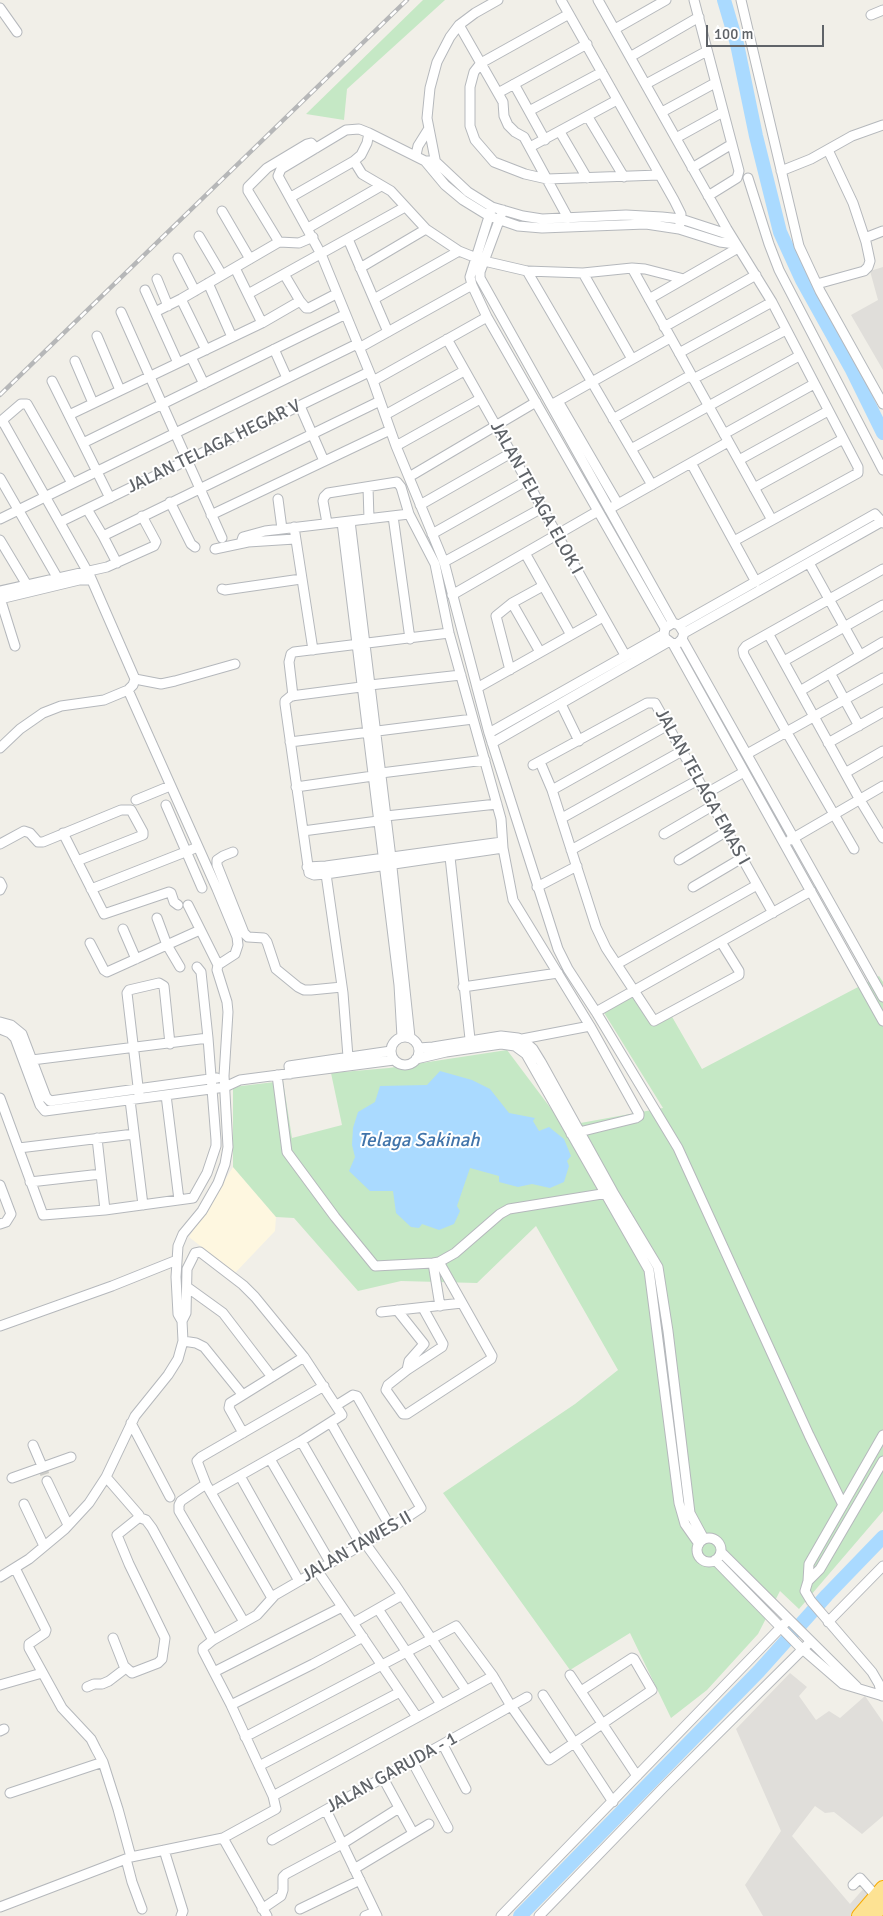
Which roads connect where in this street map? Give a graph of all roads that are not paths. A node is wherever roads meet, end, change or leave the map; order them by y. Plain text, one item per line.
1 (498, 0) edge
2 (561, 0) edge
3 (666, 0) edge
4 (694, 0) edge
5 (741, 0) edge
6 (600, 1) edge
7 (0, 8) edge
8 (883, 10) edge
9 (569, 14) junction
10 (871, 15) dead end
11 (699, 17) junction
12 (8, 20) junction
13 (459, 25) junction
14 (0, 26) edge
15 (614, 29) junction
16 (17, 32) dead end
17 (587, 44) junction
18 (707, 51) junction
19 (630, 57) junction
20 (481, 63) junction
21 (602, 72) junction
22 (715, 83) junction
23 (514, 84) junction
24 (646, 84) junction
25 (498, 93) junction
26 (617, 100) junction
27 (529, 111) junction
28 (662, 112) junction
29 (723, 112) junction
30 (588, 117) junction
31 (883, 125) edge
32 (428, 130) junction
33 (560, 132) junction
34 (370, 133) junction
35 (676, 138) junction
36 (545, 140) junction
37 (732, 144) junction
38 (530, 147) junction
39 (316, 148) junction
40 (828, 150) junction
41 (416, 156) junction
42 (354, 161) junction
43 (430, 163) junction
44 (692, 168) junction
45 (781, 171) junction
46 (659, 175) junction
47 (624, 177) junction
48 (588, 178) junction
49 (748, 178) dead end
50 (547, 179) junction
51 (381, 186) junction
52 (708, 196) junction
53 (291, 197) junction
54 (405, 207) junction
55 (503, 210) junction
56 (222, 211) dead end
57 (491, 212) junction
58 (568, 218) junction
59 (681, 219) junction
60 (499, 220) junction
61 (308, 228) junction
62 (426, 229) junction
63 (679, 229) junction
64 (883, 231) edge
65 (730, 235) junction
66 (199, 236) dead end
67 (312, 237) junction
68 (865, 238) junction
69 (348, 239) junction
70 (279, 242) junction
71 (736, 246) junction
72 (459, 251) junction
73 (321, 254) junction
74 (178, 258) dead end
75 (250, 259) junction
76 (480, 260) junction
77 (235, 268) junction
78 (360, 268) junction
79 (632, 268) junction
80 (527, 271) junction
81 (584, 273) junction
82 (284, 274) junction
83 (222, 275) junction
84 (756, 275) junction
85 (157, 279) dead end
86 (684, 279) junction
87 (208, 283) junction
88 (817, 284) junction
89 (472, 285) junction
90 (145, 290) dead end
91 (195, 291) junction
92 (248, 294) junction
93 (336, 294) junction
94 (181, 299) junction
95 (374, 299) junction
96 (649, 299) junction
97 (300, 301) junction
98 (772, 302) junction
99 (168, 306) junction
100 (121, 312) dead end
101 (155, 312) junction
102 (344, 315) junction
103 (487, 317) junction
104 (262, 323) junction
105 (664, 327) junction
106 (786, 330) junction
107 (388, 332) junction
108 (97, 336) dead end
109 (232, 337) junction
110 (670, 338) junction
111 (447, 340) junction
112 (358, 346) junction
113 (274, 349) junction
114 (206, 350) junction
115 (679, 353) junction
116 (800, 356) junction
117 (191, 357) junction
118 (632, 359) junction
119 (75, 361) dead end
120 (178, 363) junction
121 (464, 370) junction
122 (369, 372) junction
123 (149, 376) junction
124 (692, 377) junction
125 (287, 378) junction
126 (52, 381) dead end
127 (373, 381) junction
128 (592, 382) junction
129 (204, 384) junction
130 (814, 384) junction
131 (120, 390) junction
132 (480, 399) junction
133 (380, 401) junction
134 (536, 402) junction
135 (93, 403) junction
136 (554, 403) junction
137 (161, 404) junction
138 (883, 404) edge
139 (300, 406) junction
140 (708, 406) junction
141 (828, 410) junction
142 (69, 415) junction
143 (385, 415) junction
144 (614, 419) junction
145 (1, 421) edge
146 (495, 426) junction
147 (390, 430) junction
148 (174, 434) junction
149 (312, 434) junction
150 (726, 438) junction
151 (843, 439) junction
152 (83, 443) junction
153 (396, 446) junction
154 (631, 449) junction
155 (511, 453) junction
156 (186, 460) junction
157 (739, 460) junction
158 (324, 461) junction
159 (691, 463) junction
160 (883, 470) edge
161 (96, 471) junction
162 (409, 477) junction
163 (0, 478) edge
164 (526, 481) junction
165 (72, 483) junction
166 (652, 485) junction
167 (368, 487) junction
168 (199, 488) junction
169 (754, 488) junction
170 (45, 496) junction
171 (110, 498) junction
172 (278, 499) dead end
173 (170, 502) junction
174 (618, 504) junction
175 (420, 505) junction
176 (542, 508) junction
177 (86, 509) junction
178 (609, 509) junction
179 (18, 510) junction
180 (598, 511) junction
181 (409, 514) junction
182 (211, 515) junction
183 (142, 516) junction
184 (393, 516) junction
185 (0, 519) edge
186 (369, 519) junction
187 (772, 520) junction
188 (346, 521) junction
189 (60, 522) junction
190 (882, 523) edge
191 (327, 524) junction
192 (294, 527) junction
193 (282, 529) junction
194 (432, 534) junction
195 (557, 535) junction
196 (103, 536) junction
197 (222, 538) dead end
198 (295, 539) junction
199 (0, 540) edge
200 (734, 542) junction
201 (241, 543) junction
202 (195, 547) dead end
203 (215, 549) dead end
204 (525, 553) junction
205 (444, 562) junction
206 (117, 563) junction
207 (809, 563) junction
208 (883, 569) edge
209 (87, 571) junction
210 (57, 577) junction
211 (301, 579) junction
212 (91, 580) junction
213 (756, 582) junction
214 (27, 585) junction
215 (543, 586) junction
216 (222, 589) dead end
217 (0, 591) edge
218 (452, 595) junction
219 (0, 599) edge
220 (830, 599) junction
221 (512, 603) junction
222 (883, 605) edge
223 (603, 617) junction
224 (845, 626) junction
225 (449, 633) junction
226 (674, 634) junction
227 (571, 635) junction
228 (769, 635) junction
229 (410, 639) junction
230 (883, 642) edge
231 (360, 644) junction
232 (15, 646) dead end
233 (313, 650) junction
234 (540, 652) junction
235 (625, 655) junction
236 (860, 655) junction
237 (784, 661) junction
238 (235, 664) dead end
239 (510, 670) junction
240 (830, 673) junction
241 (461, 675) junction
242 (883, 678) edge
243 (134, 679) junction
244 (366, 686) junction
245 (477, 688) junction
246 (128, 690) junction
247 (800, 691) junction
248 (293, 696) junction
249 (844, 700) junction
250 (561, 704) junction
251 (883, 712) edge
252 (814, 715) junction
253 (473, 718) junction
254 (668, 725) junction
255 (859, 726) junction
256 (371, 732) junction
257 (786, 732) junction
258 (489, 733) junction
259 (579, 740) junction
260 (290, 742) junction
261 (828, 743) junction
262 (492, 744) junction
263 (0, 748) edge
264 (682, 751) junction
265 (883, 751) edge
266 (747, 754) junction
267 (485, 760) junction
268 (744, 772) junction
269 (845, 772) junction
270 (377, 775) junction
271 (698, 780) junction
272 (170, 786) junction
273 (883, 786) edge
274 (296, 787) junction
275 (552, 790) junction
276 (706, 794) junction
277 (136, 800) dead end
278 (860, 800) junction
279 (497, 804) junction
280 (166, 805) dead end
281 (712, 806) junction
282 (833, 815) junction
283 (562, 818) junction
284 (382, 819) junction
285 (880, 826) edge
286 (303, 831) junction
287 (727, 832) junction
288 (63, 833) junction
289 (664, 834) dead end
290 (793, 838) junction
291 (883, 838) edge
292 (784, 843) junction
293 (0, 844) edge
294 (503, 845) junction
295 (198, 847) junction
296 (854, 849) dead end
297 (571, 850) junction
298 (185, 852) junction
299 (233, 852) dead end
300 (450, 857) junction
301 (742, 858) junction
302 (679, 860) dead end
303 (77, 861) junction
304 (387, 862) junction
305 (577, 866) junction
306 (307, 867) junction
307 (326, 874) junction
308 (0, 882) edge
309 (757, 885) junction
310 (537, 887) junction
311 (693, 887) dead end
312 (202, 888) dead end
313 (91, 889) junction
314 (0, 890) edge
315 (811, 891) junction
316 (773, 913) junction
317 (157, 918) dead end
318 (123, 929) dead end
319 (200, 930) junction
320 (721, 942) junction
321 (90, 943) dead end
322 (167, 945) junction
323 (136, 959) junction
324 (617, 964) junction
325 (218, 965) junction
326 (180, 967) dead end
327 (197, 967) dead end
328 (558, 973) junction
329 (342, 986) junction
330 (463, 986) junction
331 (634, 991) junction
332 (883, 997) edge
333 (596, 1012) junction
334 (883, 1021) edge
335 (2, 1026) edge
336 (590, 1026) junction
337 (406, 1037) junction
338 (208, 1038) junction
339 (516, 1042) junction
340 (170, 1044) junction
341 (470, 1046) junction
342 (134, 1048) junction
343 (419, 1048) junction
344 (390, 1050) junction
345 (348, 1057) junction
346 (32, 1060) junction
347 (394, 1060) junction
348 (416, 1060) junction
349 (290, 1074) junction
350 (276, 1075) junction
351 (224, 1076) junction
352 (211, 1079) junction
353 (240, 1080) junction
354 (225, 1087) junction
355 (138, 1089) junction
356 (211, 1089) junction
357 (166, 1095) junction
358 (0, 1098) edge
359 (135, 1099) junction
360 (575, 1132) junction
361 (134, 1134) junction
362 (97, 1138) junction
363 (19, 1148) junction
364 (102, 1174) junction
365 (30, 1182) junction
366 (0, 1186) edge
367 (609, 1192) junction
368 (179, 1200) junction
369 (143, 1205) junction
370 (106, 1210) junction
371 (0, 1224) edge
372 (177, 1260) junction
373 (436, 1263) junction
374 (658, 1267) junction
375 (649, 1270) junction
376 (187, 1287) junction
377 (462, 1303) junction
378 (440, 1306) junction
379 (422, 1308) junction
380 (397, 1310) junction
381 (381, 1312) dead end
382 (182, 1322) junction
383 (0, 1326) edge
384 (183, 1341) junction
385 (304, 1357) junction
386 (407, 1370) junction
387 (272, 1377) junction
388 (324, 1386) junction
389 (242, 1394) junction
390 (337, 1405) junction
391 (131, 1423) junction
392 (331, 1423) junction
393 (243, 1433) junction
394 (883, 1435) edge
395 (301, 1441) junction
396 (33, 1445) dead end
397 (71, 1457) dead end
398 (270, 1459) junction
399 (883, 1461) edge
400 (42, 1466) junction
401 (240, 1476) junction
402 (12, 1478) dead end
403 (106, 1478) junction
404 (47, 1481) tunnel mouth
405 (209, 1488) junction
406 (170, 1497) dead end
407 (24, 1504) dead end
408 (843, 1505) junction
409 (138, 1517) junction
410 (68, 1526) junction
411 (391, 1528) junction
412 (702, 1542) junction
413 (363, 1544) junction
414 (44, 1546) junction
415 (721, 1552) junction
416 (715, 1560) junction
417 (330, 1562) junction
418 (883, 1566) edge
419 (15, 1568) junction
420 (317, 1570) junction
421 (0, 1577) edge
422 (299, 1581) junction
423 (808, 1581) junction
424 (402, 1595) junction
425 (272, 1598) junction
426 (342, 1607) junction
427 (378, 1609) junction
428 (826, 1619) junction
429 (790, 1621) junction
430 (244, 1622) junction
431 (353, 1623) junction
432 (783, 1629) junction
433 (363, 1637) junction
434 (113, 1638) dead end
435 (432, 1638) junction
436 (213, 1640) junction
437 (808, 1640) junction
438 (801, 1648) junction
439 (406, 1651) junction
440 (382, 1664) junction
441 (126, 1668) junction
442 (214, 1672) junction
443 (42, 1673) junction
444 (493, 1676) junction
445 (570, 1676) dead end
446 (0, 1685) edge
447 (87, 1687) dead end
448 (857, 1688) junction
449 (466, 1690) junction
450 (400, 1692) junction
451 (581, 1692) junction
452 (543, 1695) dead end
453 (883, 1696) edge
454 (527, 1697) dead end
455 (441, 1704) junction
456 (230, 1705) junction
457 (511, 1706) junction
458 (417, 1717) junction
459 (603, 1724) junction
460 (245, 1737) junction
461 (575, 1744) junction
462 (443, 1745) junction
463 (412, 1761) junction
464 (103, 1762) junction
465 (259, 1766) junction
466 (637, 1776) junction
467 (383, 1778) junction
468 (466, 1789) dead end
469 (10, 1793) dead end
470 (273, 1796) junction
471 (613, 1802) junction
472 (399, 1808) junction
473 (326, 1810) junction
474 (429, 1824) dead end
475 (448, 1828) dead end
476 (413, 1833) junction
477 (223, 1838) junction
478 (272, 1840) dead end
479 (342, 1844) junction
480 (164, 1850) junction
481 (128, 1858) junction
482 (354, 1869) junction
483 (360, 1880) junction
484 (853, 1885) dead end
485 (879, 1905) edge
486 (0, 1907) edge
487 (142, 1909) dead end
488 (300, 1909) dead end
489 (264, 1912) edge
490 (376, 1914) edge
491 (181, 1916) edge
492 (365, 1916) edge
493 (501, 1916) edge
494 (539, 1916) edge
495 (859, 1916) edge

1 - 13 street
2 - 9 street
3 - 15 street
4 - 11 street
5 - 45 street
6 - 15 street
7 - 12 street
8 - 10 street
9 - 17 street
9 - 20 street
11 - 18 street
11 - 19 street
12 - 14 street
12 - 16 street
13 - 20 street
13 - 32 street
15 - 19 street
17 - 21 street
17 - 23 street
18 - 22 street
18 - 24 street
19 - 24 street
20 - 25 street
20 - 50 street
21 - 26 street
21 - 27 street
22 - 28 street
22 - 29 street
23 - 25 street
23 - 27 street
24 - 28 street
25 - 38 street
26 - 30 street
26 - 46 street
27 - 36 street
28 - 35 street
29 - 35 street
29 - 37 street
30 - 33 street
30 - 47 street
31 - 40 street
32 - 41 street
32 - 43 street
33 - 36 street
33 - 48 street
34 - 39 street
34 - 41 street
34 - 42 street
35 - 44 street
36 - 38 street
37 - 44 street
37 - 52 street
38 - 50 street
39 - 53 street
39 - 70 street
40 - 45 street
40 - 68 street
41 - 43 street
42 - 51 street
42 - 53 street
43 - 57 street
44 - 52 street
45 - 88 street
46 - 47 street
46 - 59 street
47 - 48 street
48 - 50 street
49 - 160 street
50 - 58 street
51 - 54 street
51 - 61 street
52 - 65 street
53 - 61 street
54 - 62 street
54 - 69 street
55 - 57 street
55 - 58 street
55 - 60 street
56 - 75 street
57 - 60 street
57 - 76 street
58 - 59 street
59 - 63 street
59 - 65 street
60 - 63 street
60 - 76 street
61 - 67 street
62 - 72 street
62 - 78 street
63 - 71 street
64 - 68 street
65 - 71 street
66 - 83 street
67 - 70 street
67 - 73 street
68 - 88 street
69 - 73 street
69 - 78 street
70 - 75 street
71 - 84 street
71 - 86 street
72 - 76 street
72 - 95 street
73 - 82 street
73 - 93 street
74 - 91 street
75 - 77 street
76 - 80 street
76 - 89 street
76 - 136 street
77 - 83 street
77 - 92 street
78 - 95 street
79 - 81 street
79 - 86 street
79 - 96 street
80 - 81 street
80 - 128 street
81 - 118 street
82 - 92 street
82 - 97 street
83 - 87 street
84 - 98 street
84 - 105 street
85 - 99 street
86 - 96 street
87 - 91 street
87 - 109 street
88 - 138 street
89 - 103 street
89 - 107 street
90 - 101 street
91 - 94 street
92 - 104 street
93 - 97 street
93 - 102 street
94 - 99 street
94 - 114 street
95 - 107 street
96 - 105 street
97 - 104 street
98 - 106 street
98 - 115 street
99 - 101 street
100 - 123 street
101 - 120 street
102 - 112 street
102 - 113 street
103 - 111 street
103 - 134 street
104 - 109 street
105 - 110 street
106 - 116 street
106 - 124 street
107 - 112 street
108 - 131 street
109 - 114 street
110 - 115 street
110 - 118 street
111 - 121 street, JALAN TELAGA ELOK I
111 - 127 street
112 - 122 street
112 - 125 street
113 - 125 street
113 - 129 street
114 - 117 street
115 - 124 street
116 - 130 street
116 - 140 street
117 - 120 street
117 - 129 street
118 - 128 street
119 - 135 street
120 - 123 street
121 - 132 street, JALAN TELAGA ELOK I
121 - 143 street
122 - 127 street
122 - 139 street, JALAN TELAGA HEGAR V
123 - 131 street
123 - 137 street
124 - 140 street
124 - 144 street
125 - 148 street
126 - 142 street
127 - 133 street
128 - 136 street
128 - 144 street
129 - 137 street
130 - 141 street
130 - 150 street
131 - 135 street
132 - 146 street, JALAN TELAGA ELOK I
132 - 153 street
133 - 143 street
133 - 149 street
134 - 146 street
134 - 180 street
135 - 142 street
136 - 174 street
136 - 178 street
137 - 148 street
137 - 152 street
139 - 149 street
139 - 156 street, JALAN TELAGA HEGAR V
140 - 150 street
140 - 154 street
141 - 151 street
141 - 157 street
142 - 152 street
143 - 147 street
144 - 154 street
145 - 165 street
145 - 170 street
146 - 155 street, JALAN TELAGA ELOK I
146 - 162 street
147 - 153 street
147 - 158 street
148 - 156 street
148 - 161 street
149 - 158 street
149 - 168 street
150 - 157 street
150 - 159 street
151 - 169 street
151 - 187 street
152 - 161 street
153 - 162 street
154 - 166 street
155 - 164 street, JALAN TELAGA ELOK I
155 - 175 street
156 - 168 street
156 - 171 street, JALAN TELAGA HEGAR V
157 - 169 street
158 - 182 street
159 - 166 street
159 - 200 street
161 - 165 street
161 - 171 street
162 - 175 street
163 - 179 street
164 - 176 street, JALAN TELAGA ELOK I
164 - 194 street
165 - 170 street
166 - 174 street
167 - 181 street
167 - 186 street
167 - 191 street
168 - 173 street
168 - 182 street
169 - 187 street
170 - 179 street
170 - 189 street
171 - 177 street, JALAN TELAGA HEGAR V
172 - 193 street
173 - 183 street
173 - 202 street
174 - 178 street
175 - 194 street
176 - 195 street, JALAN TELAGA ELOK I
176 - 205 street
177 - 189 street, JALAN TELAGA HEGAR V
177 - 196 street
178 - 226 street
179 - 185 street
179 - 210 street
180 - 195 street
180 - 226 street
181 - 184 street
181 - 225 street
182 - 197 street
183 - 196 street
183 - 206 street
184 - 186 street
184 - 229 street
186 - 188 street
187 - 200 street
188 - 191 street
188 - 231 street
189 - 209 street
190 - 207 street
190 - 213 street
191 - 192 street
192 - 193 street
192 - 198 street
193 - 201 street
194 - 205 street
195 - 204 street
195 - 223 street, JALAN TELAGA ELOK I
196 - 206 street
198 - 201 street
198 - 211 street
199 - 214 street
200 - 213 street
201 - 203 street
204 - 215 street
204 - 218 street
205 - 218 street
206 - 209 street
207 - 220 street
207 - 226 street
208 - 220 street
209 - 210 street
209 - 212 street
210 - 214 street
211 - 216 street
211 - 233 street
212 - 219 street
212 - 243 street
213 - 226 street
214 - 217 street
215 - 221 street
215 - 227 street
218 - 245 street
219 - 232 street
220 - 224 street
220 - 228 street
221 - 234 street
221 - 239 street
222 - 224 street
223 - 227 street
223 - 235 street, JALAN TELAGA ELOK I
224 - 236 street
224 - 237 street
225 - 229 street
225 - 241 street
226 - 235 street
226 - 250 street
226 - 266 street
226 - 268 street
227 - 234 street
228 - 237 street
228 - 257 street
229 - 231 street
230 - 236 street
231 - 233 street
231 - 244 street
233 - 248 street
234 - 239 street
235 - 258 street
236 - 240 street
237 - 247 street
238 - 243 street
239 - 245 street
240 - 247 street
240 - 249 street
241 - 244 street
241 - 253 street
242 - 249 street
243 - 246 street
244 - 248 street
244 - 256 street
245 - 258 street
246 - 263 street
246 - 272 street
247 - 252 street
248 - 260 street
249 - 252 street
249 - 255 street
250 - 259 street
250 - 262 street
251 - 255 street
252 - 257 street
252 - 261 street
253 - 256 street
253 - 267 street
254 - 259 street, JALAN TELAGA EMAS I
254 - 264 street, JALAN TELAGA EMAS I
254 - 275 street
255 - 261 street
256 - 260 street
256 - 270 street
257 - 266 street
257 - 282 street
258 - 262 street
259 - 275 street, JALAN TELAGA EMAS I
260 - 274 street
261 - 269 street
262 - 310 street
264 - 271 street, JALAN TELAGA EMAS I
264 - 283 street
265 - 269 street
266 - 290 street
267 - 270 street
267 - 279 street
268 - 276 street
268 - 292 street
269 - 278 street
270 - 274 street
270 - 284 street
271 - 276 street, JALAN TELAGA EMAS I
271 - 297 street
272 - 277 street
272 - 295 street
273 - 278 street
274 - 286 street
275 - 283 street
276 - 281 street, JALAN TELAGA EMAS I
278 - 282 street
278 - 285 street
279 - 284 street
279 - 294 street
280 - 298 street
281 - 287 street, JALAN TELAGA EMAS I
281 - 289 street
282 - 290 street
282 - 296 street
283 - 297 street
284 - 286 street
284 - 304 street
285 - 291 street
286 - 306 street
287 - 301 street, JALAN TELAGA EMAS I
287 - 302 street
288 - 293 street
288 - 303 street
288 - 303 street
290 - 292 street
290 - 332 street
292 - 315 street
294 - 300 street
294 - 304 street
294 - 328 street
295 - 298 street
295 - 325 street
297 - 305 street
298 - 312 street
298 - 313 street
299 - 329 street
300 - 304 street
300 - 330 street
301 - 309 street, JALAN TELAGA EMAS I
301 - 311 street
303 - 313 street
304 - 306 street
304 - 307 street
304 - 337 street
305 - 310 street
305 - 324 street
306 - 307 street
307 - 329 street
308 - 314 street
309 - 316 street, JALAN TELAGA EMAS I
309 - 324 street
310 - 333 street
313 - 319 street
315 - 316 street
315 - 334 street
316 - 320 street
317 - 322 street
318 - 323 street
319 - 322 street
319 - 325 street
320 - 331 street
320 - 331 street
321 - 323 street
322 - 323 street
322 - 326 street
324 - 331 street
325 - 351 street
327 - 338 street
328 - 330 street
328 - 336 street
329 - 345 street
330 - 341 street
331 - 333 street
333 - 408 street
335 - 346 street
335 - 359 street
336 - 339 street
336 - 360 street
337 - 343 street
337 - 344 street
338 - 340 street
338 - 352 street
339 - 341 street
339 - 360 street
340 - 342 street
340 - 342 street
341 - 343 street
341 - 348 street
342 - 346 street
342 - 355 street
343 - 348 street
344 - 345 street
344 - 347 street
345 - 349 street
346 - 355 street
347 - 348 street
347 - 349 street
349 - 350 street
350 - 353 street
350 - 373 street
351 - 352 street
351 - 353 street
351 - 354 street
352 - 355 street
352 - 356 street
353 - 354 street
354 - 356 street
354 - 372 street
355 - 359 street
356 - 357 street
356 - 368 street
357 - 359 street
357 - 368 street
358 - 363 street
359 - 361 street
360 - 367 street
361 - 362 street
361 - 369 street
362 - 363 street
362 - 364 street
363 - 365 street
364 - 365 street
364 - 370 street
365 - 370 street
366 - 371 street
367 - 373 street
367 - 374 street
367 - 375 street
368 - 369 street
369 - 370 street
372 - 382 street
372 - 383 street
373 - 377 street
373 - 378 street
374 - 375 street
374 - 412 street
375 - 412 street
376 - 382 street
376 - 385 street
376 - 387 street
377 - 378 street
377 - 386 street
378 - 379 street
379 - 380 street
379 - 386 street
380 - 381 street
380 - 386 street
382 - 384 street
384 - 389 street
384 - 391 street
385 - 387 street
385 - 388 street
387 - 389 street
388 - 390 street
388 - 393 street
389 - 393 street
390 - 392 street
390 - 411 street, JALAN TAWES II
391 - 403 street
391 - 406 street
392 - 395 street
392 - 411 street
393 - 405 street
394 - 408 street
395 - 398 street
395 - 413 street
396 - 400 street
397 - 400 street
398 - 401 street
398 - 417 street
399 - 423 street
400 - 402 street
401 - 405 street
401 - 422 street
403 - 409 street
403 - 410 street
404 - 410 street
405 - 425 street
405 - 430 street
407 - 414 street
408 - 423 street
409 - 436 street
409 - 441 street
410 - 414 street
411 - 413 street, JALAN TAWES II
412 - 415 street
412 - 416 street
413 - 417 street, JALAN TAWES II
413 - 424 street
414 - 419 street
415 - 416 street
415 - 429 street
416 - 432 street
417 - 420 street, JALAN TAWES II
418 - 428 street
419 - 421 street
419 - 443 street
420 - 422 street, JALAN TAWES II
420 - 426 street
422 - 425 street, JALAN TAWES II
423 - 428 street
424 - 427 street
424 - 435 street
425 - 430 street, JALAN TAWES II
426 - 431 street
426 - 442 street
427 - 431 street
427 - 439 street
428 - 453 street
429 - 432 street
429 - 437 street
430 - 436 street, JALAN TAWES II
431 - 433 street
432 - 438 street
432 - 466 street
433 - 440 street
433 - 456 street
434 - 441 street
435 - 439 street
435 - 444 street
435 - 449 street
436 - 442 street
437 - 438 street
437 - 448 street
438 - 448 street
438 - 494 street
439 - 440 street
439 - 455 street
440 - 450 street
440 - 460 street
441 - 447 street
442 - 456 street
443 - 446 street
443 - 464 street
444 - 449 street
444 - 457 street
445 - 451 street
448 - 453 street
449 - 455 street
450 - 458 street
450 - 465 street
451 - 459 street
451 - 459 street
452 - 461 street
454 - 457 street, JALAN GARUDA - 1
455 - 458 street
456 - 460 street
457 - 461 street
457 - 462 street, JALAN GARUDA - 1
458 - 470 street
459 - 461 street
459 - 466 street
460 - 465 street
461 - 471 street
462 - 463 street, JALAN GARUDA - 1
462 - 468 street
463 - 467 street, JALAN GARUDA - 1
463 - 475 street
464 - 469 street
464 - 481 street
465 - 470 street
466 - 471 street
467 - 472 street
467 - 473 street, JALAN GARUDA - 1
470 - 477 street
471 - 493 street
472 - 476 street
472 - 479 street
473 - 478 street, JALAN GARUDA - 1
473 - 479 street
474 - 476 street
476 - 482 street
477 - 480 street
477 - 489 street
479 - 482 street
479 - 489 street
480 - 481 street
480 - 491 street
481 - 486 street
481 - 487 street
482 - 483 street
483 - 488 street
483 - 490 street
484 - 485 street
485 - 495 highway
490 - 492 street

